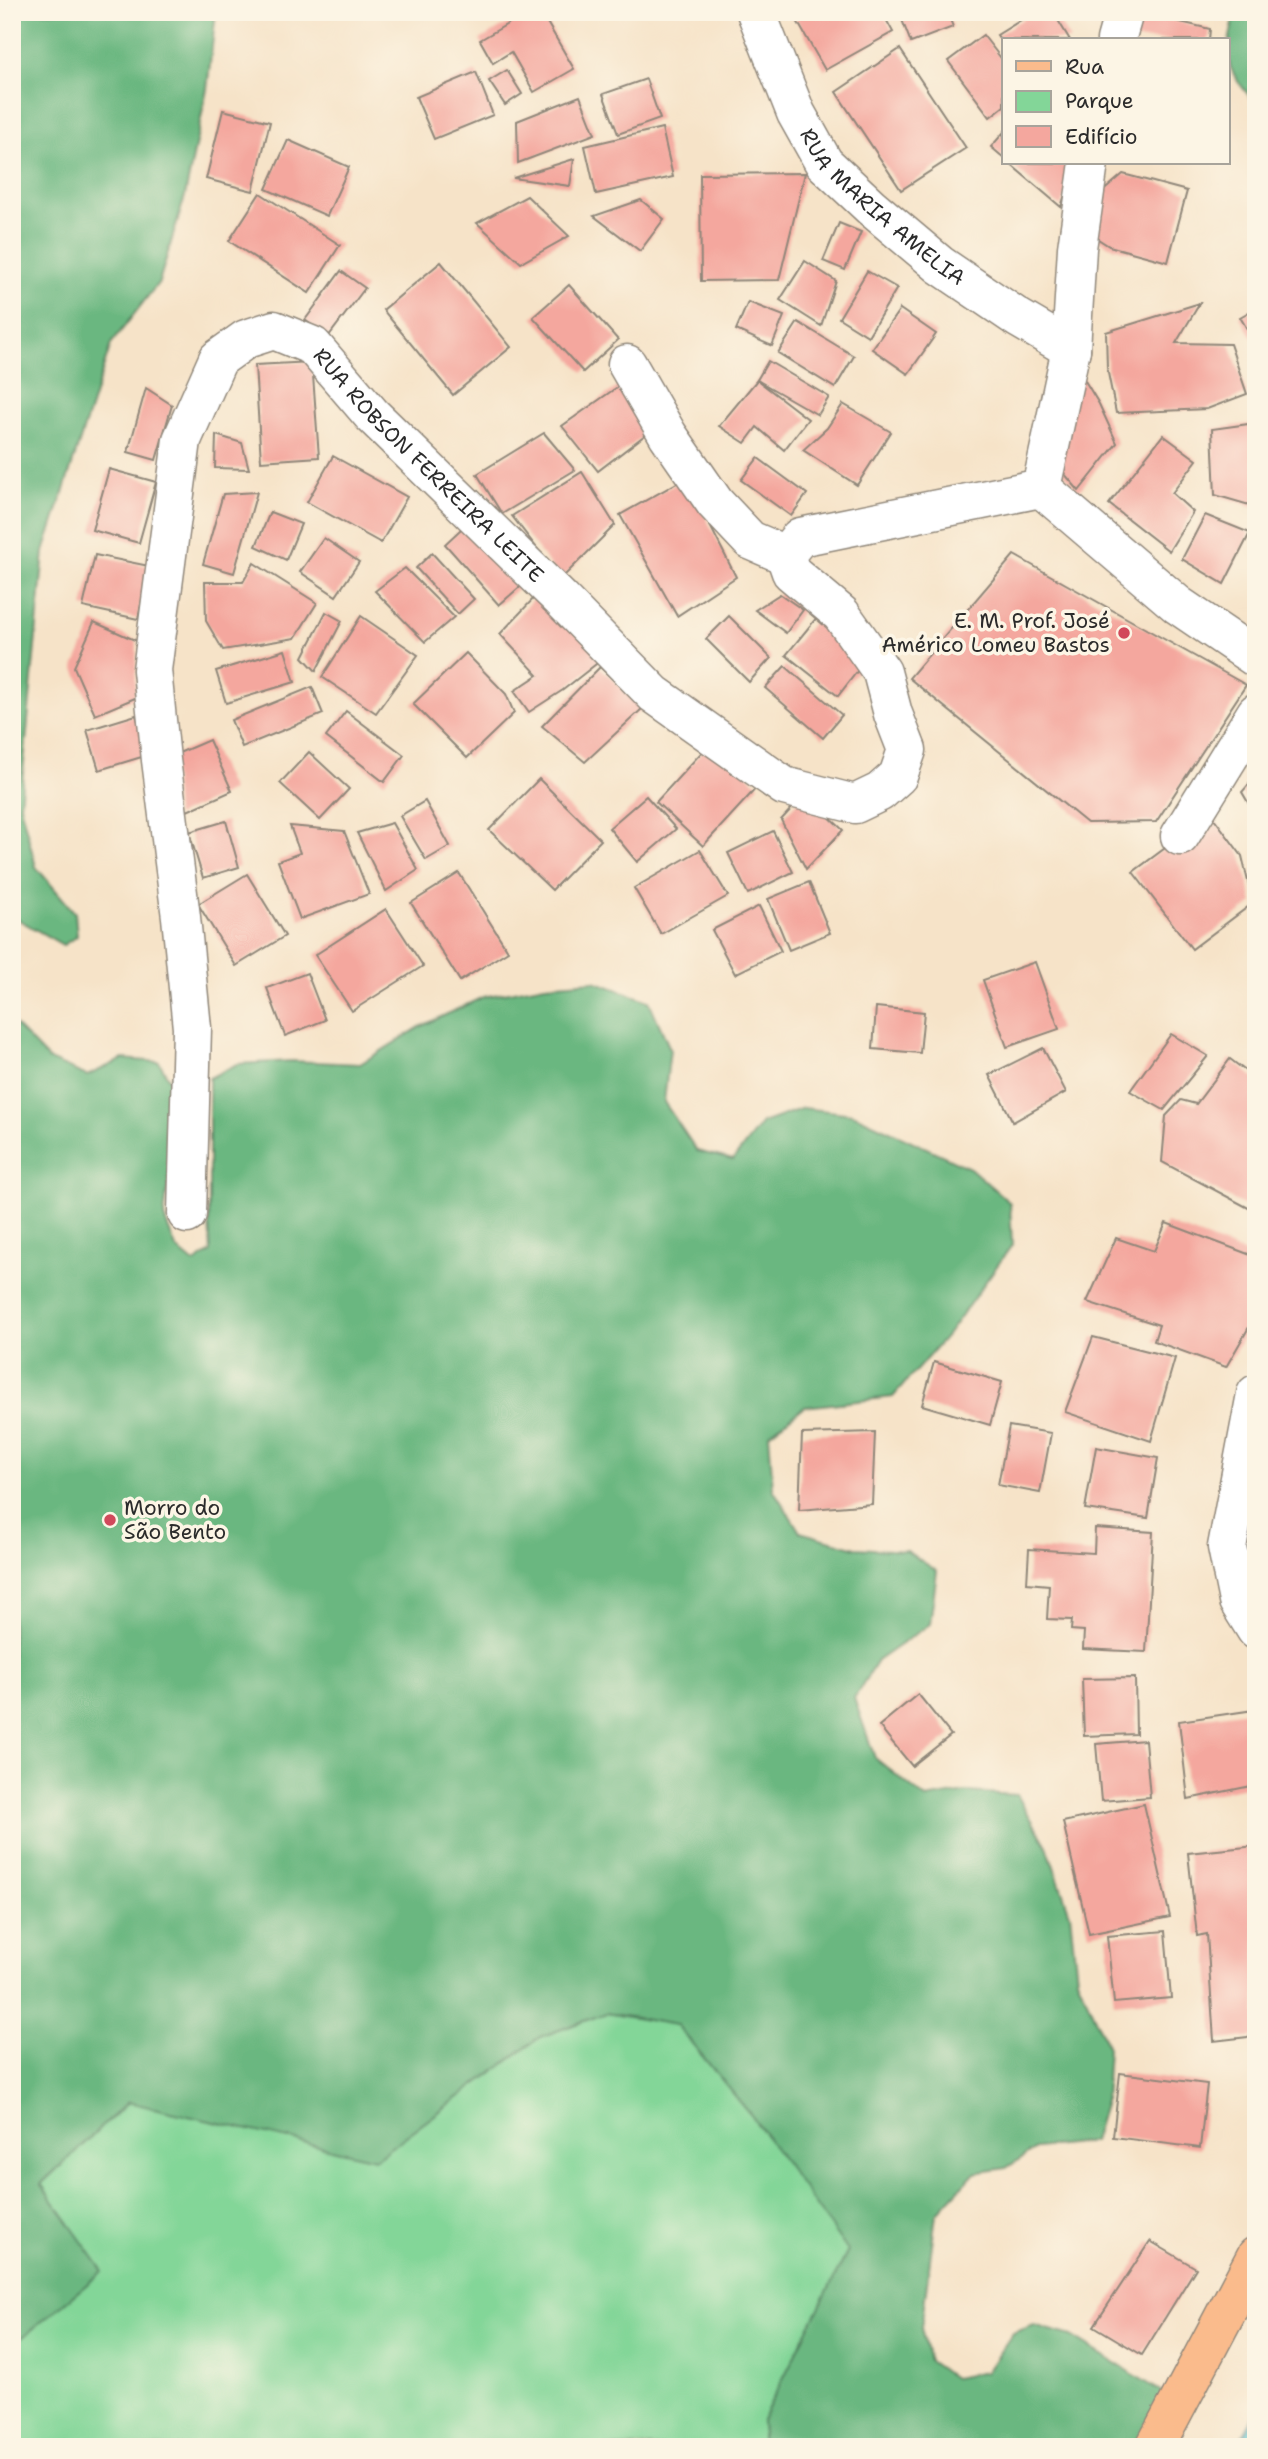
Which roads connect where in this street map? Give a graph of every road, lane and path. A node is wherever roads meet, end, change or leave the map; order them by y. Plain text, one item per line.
1 (756, 12) edge
2 (1124, 12) edge
3 (1117, 38) edge
4 (1089, 164) edge
5 (1071, 349) junction
6 (627, 364) dead end
7 (1041, 488) junction
8 (785, 555) junction
9 (1256, 658) edge
10 (1256, 713) edge
11 (1180, 836) dead end
12 (187, 1214) dead end
13 (1256, 1394) edge
14 (1250, 1613) edge
15 (1256, 2256) edge
16 (1155, 2447) edge

1 - 5 street, RUA MARIA AMELIA
2 - 3 street
4 - 5 street
5 - 7 street
6 - 8 street
7 - 8 street
7 - 9 street
8 - 12 street, RUA ROBSON FERREIRA LEITE
10 - 11 street
13 - 14 street
15 - 16 main road

